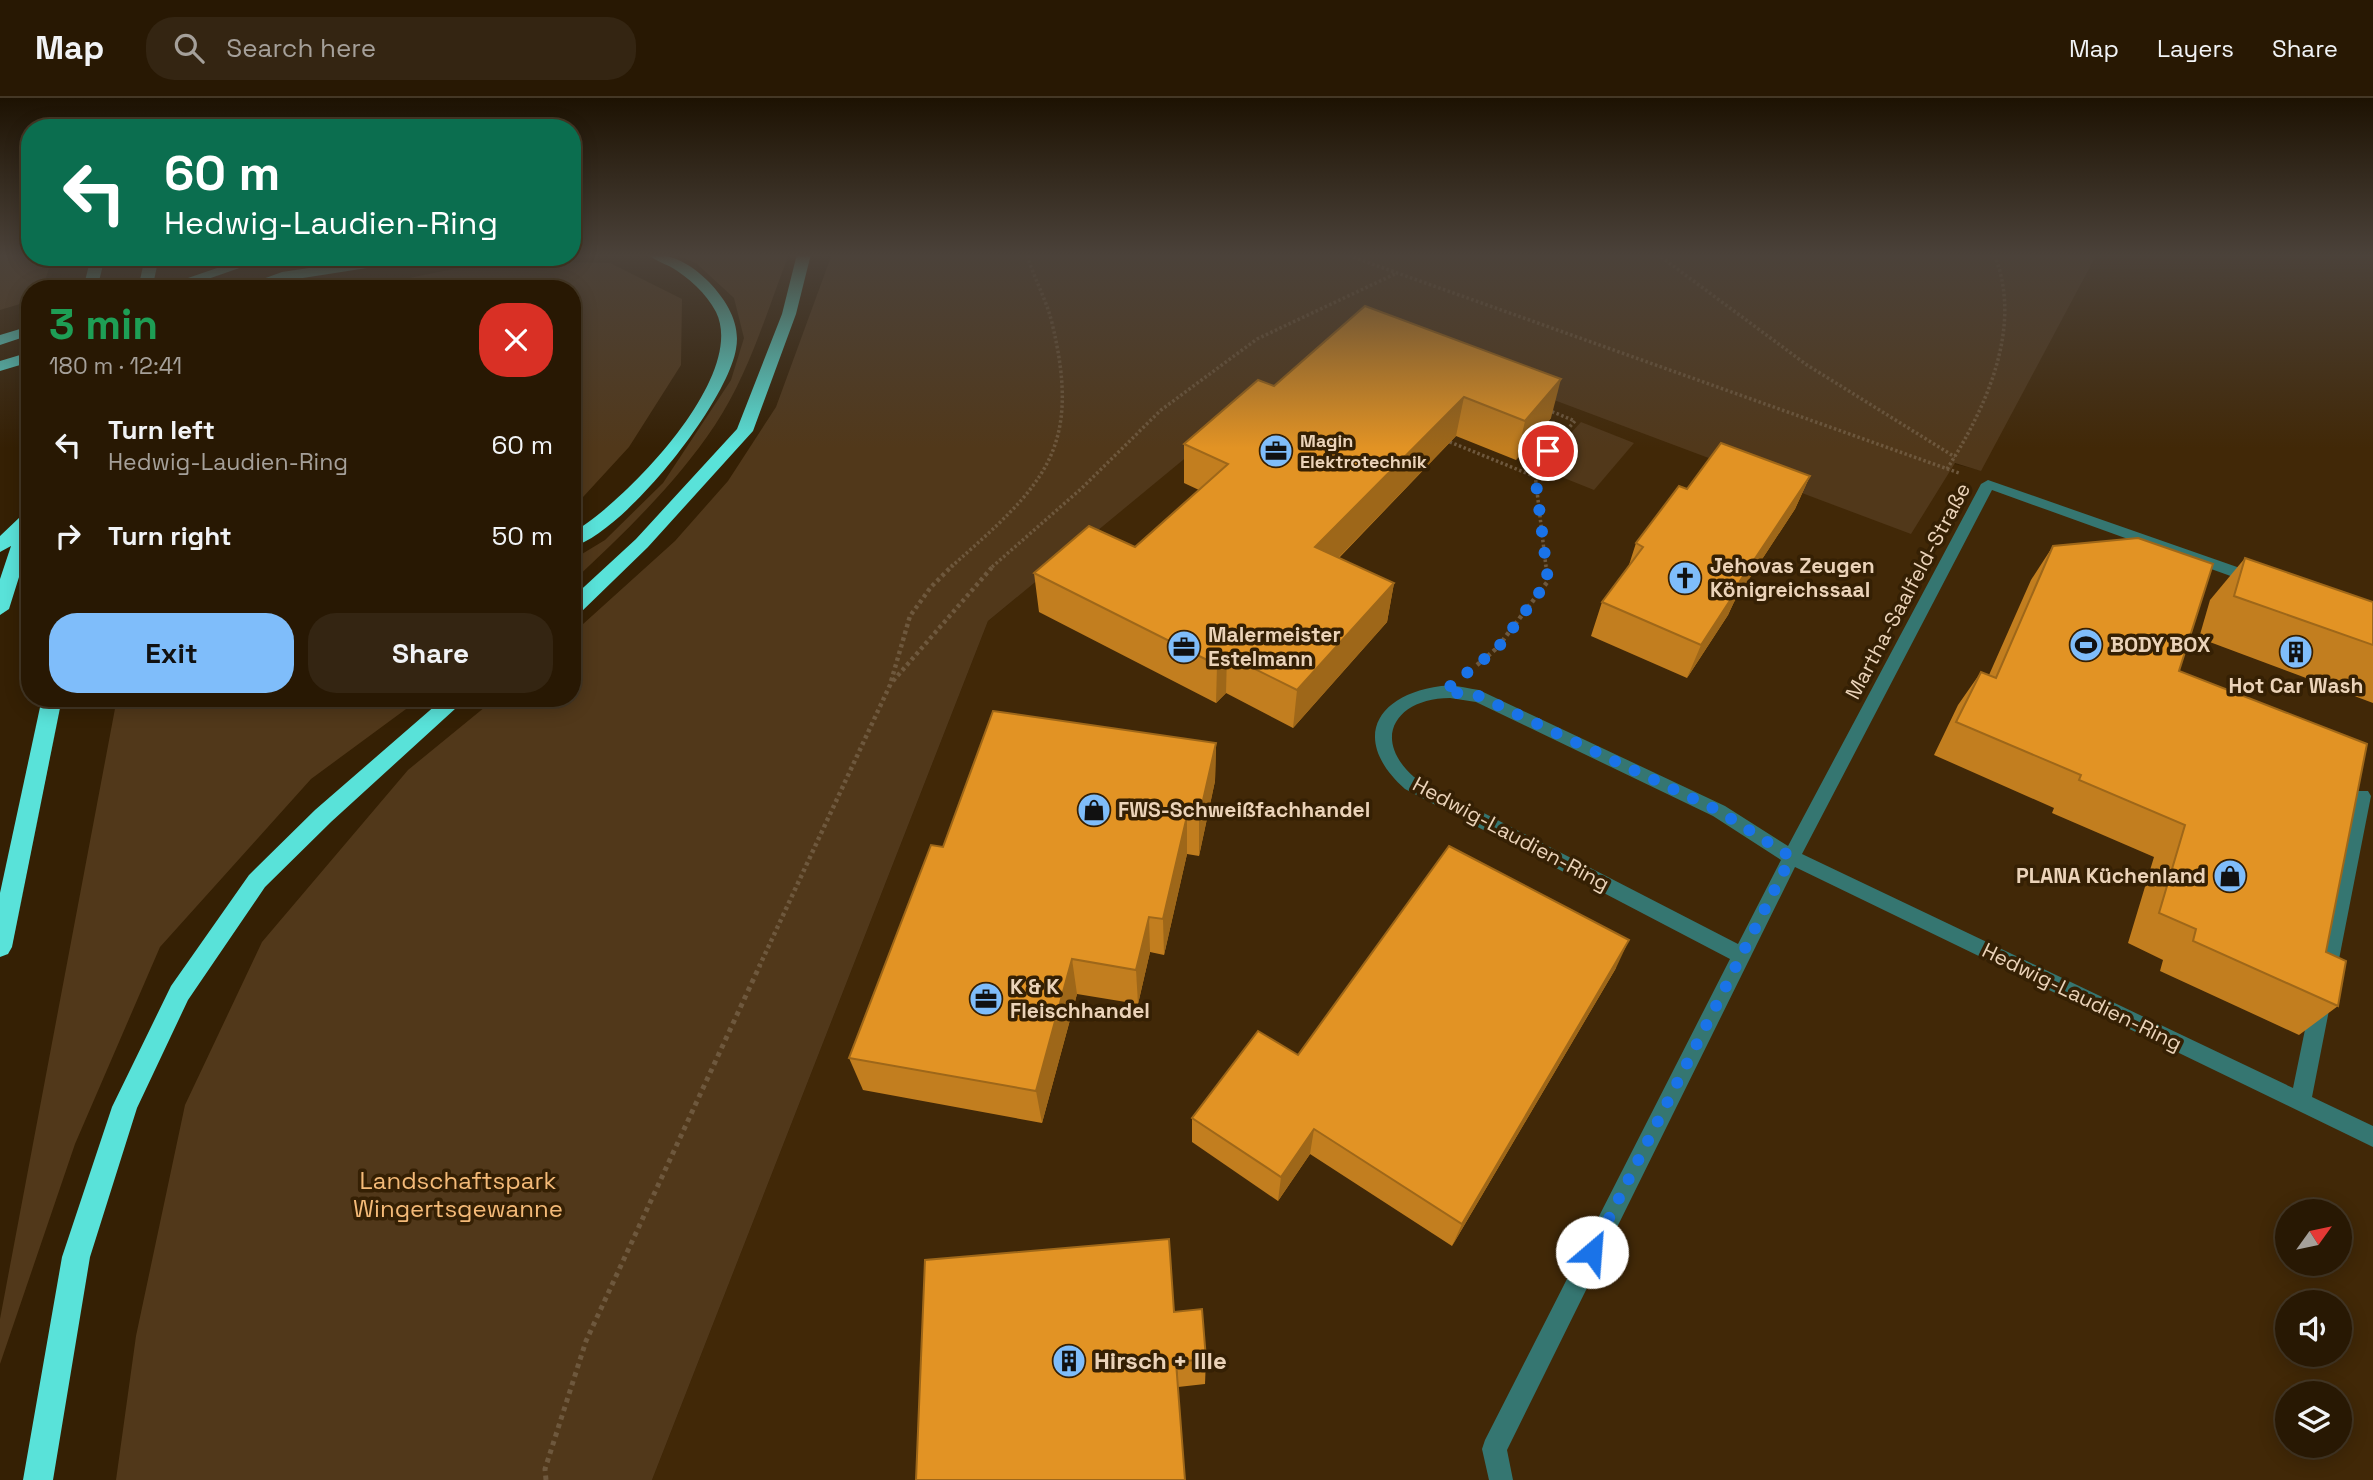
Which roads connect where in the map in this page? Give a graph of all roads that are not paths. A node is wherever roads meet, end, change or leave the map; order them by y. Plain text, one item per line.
1 (725, 318) edge
2 (787, 318) edge
3 (21, 333) edge
4 (0, 340) edge
5 (21, 360) edge
6 (0, 366) edge
7 (21, 524) edge
8 (581, 535) edge
9 (21, 541) edge
10 (0, 546) edge
11 (2270, 584) edge
12 (581, 600) edge
13 (0, 609) edge
14 (50, 707) edge
15 (447, 707) edge
16 (2362, 796) edge
17 (1791, 857) junction
18 (0, 947) edge
19 (1741, 955) junction
20 (2301, 1102) junction
21 (2373, 1137) edge
22 (37, 1480) edge
23 (1501, 1480) edge

1 - 8 highway
2 - 12 highway
3 - 4 highway
5 - 6 highway
7 - 10 highway
9 - 13 highway
11 - 17 street, Martha-Saalfeld-Straße
14 - 18 highway
15 - 22 highway
16 - 20 street
17 - 19 street
17 - 19 street, Hedwig-Laudien-Ring
17 - 20 street, Hedwig-Laudien-Ring
19 - 23 street
20 - 21 street, Hedwig-Laudien-Ring

